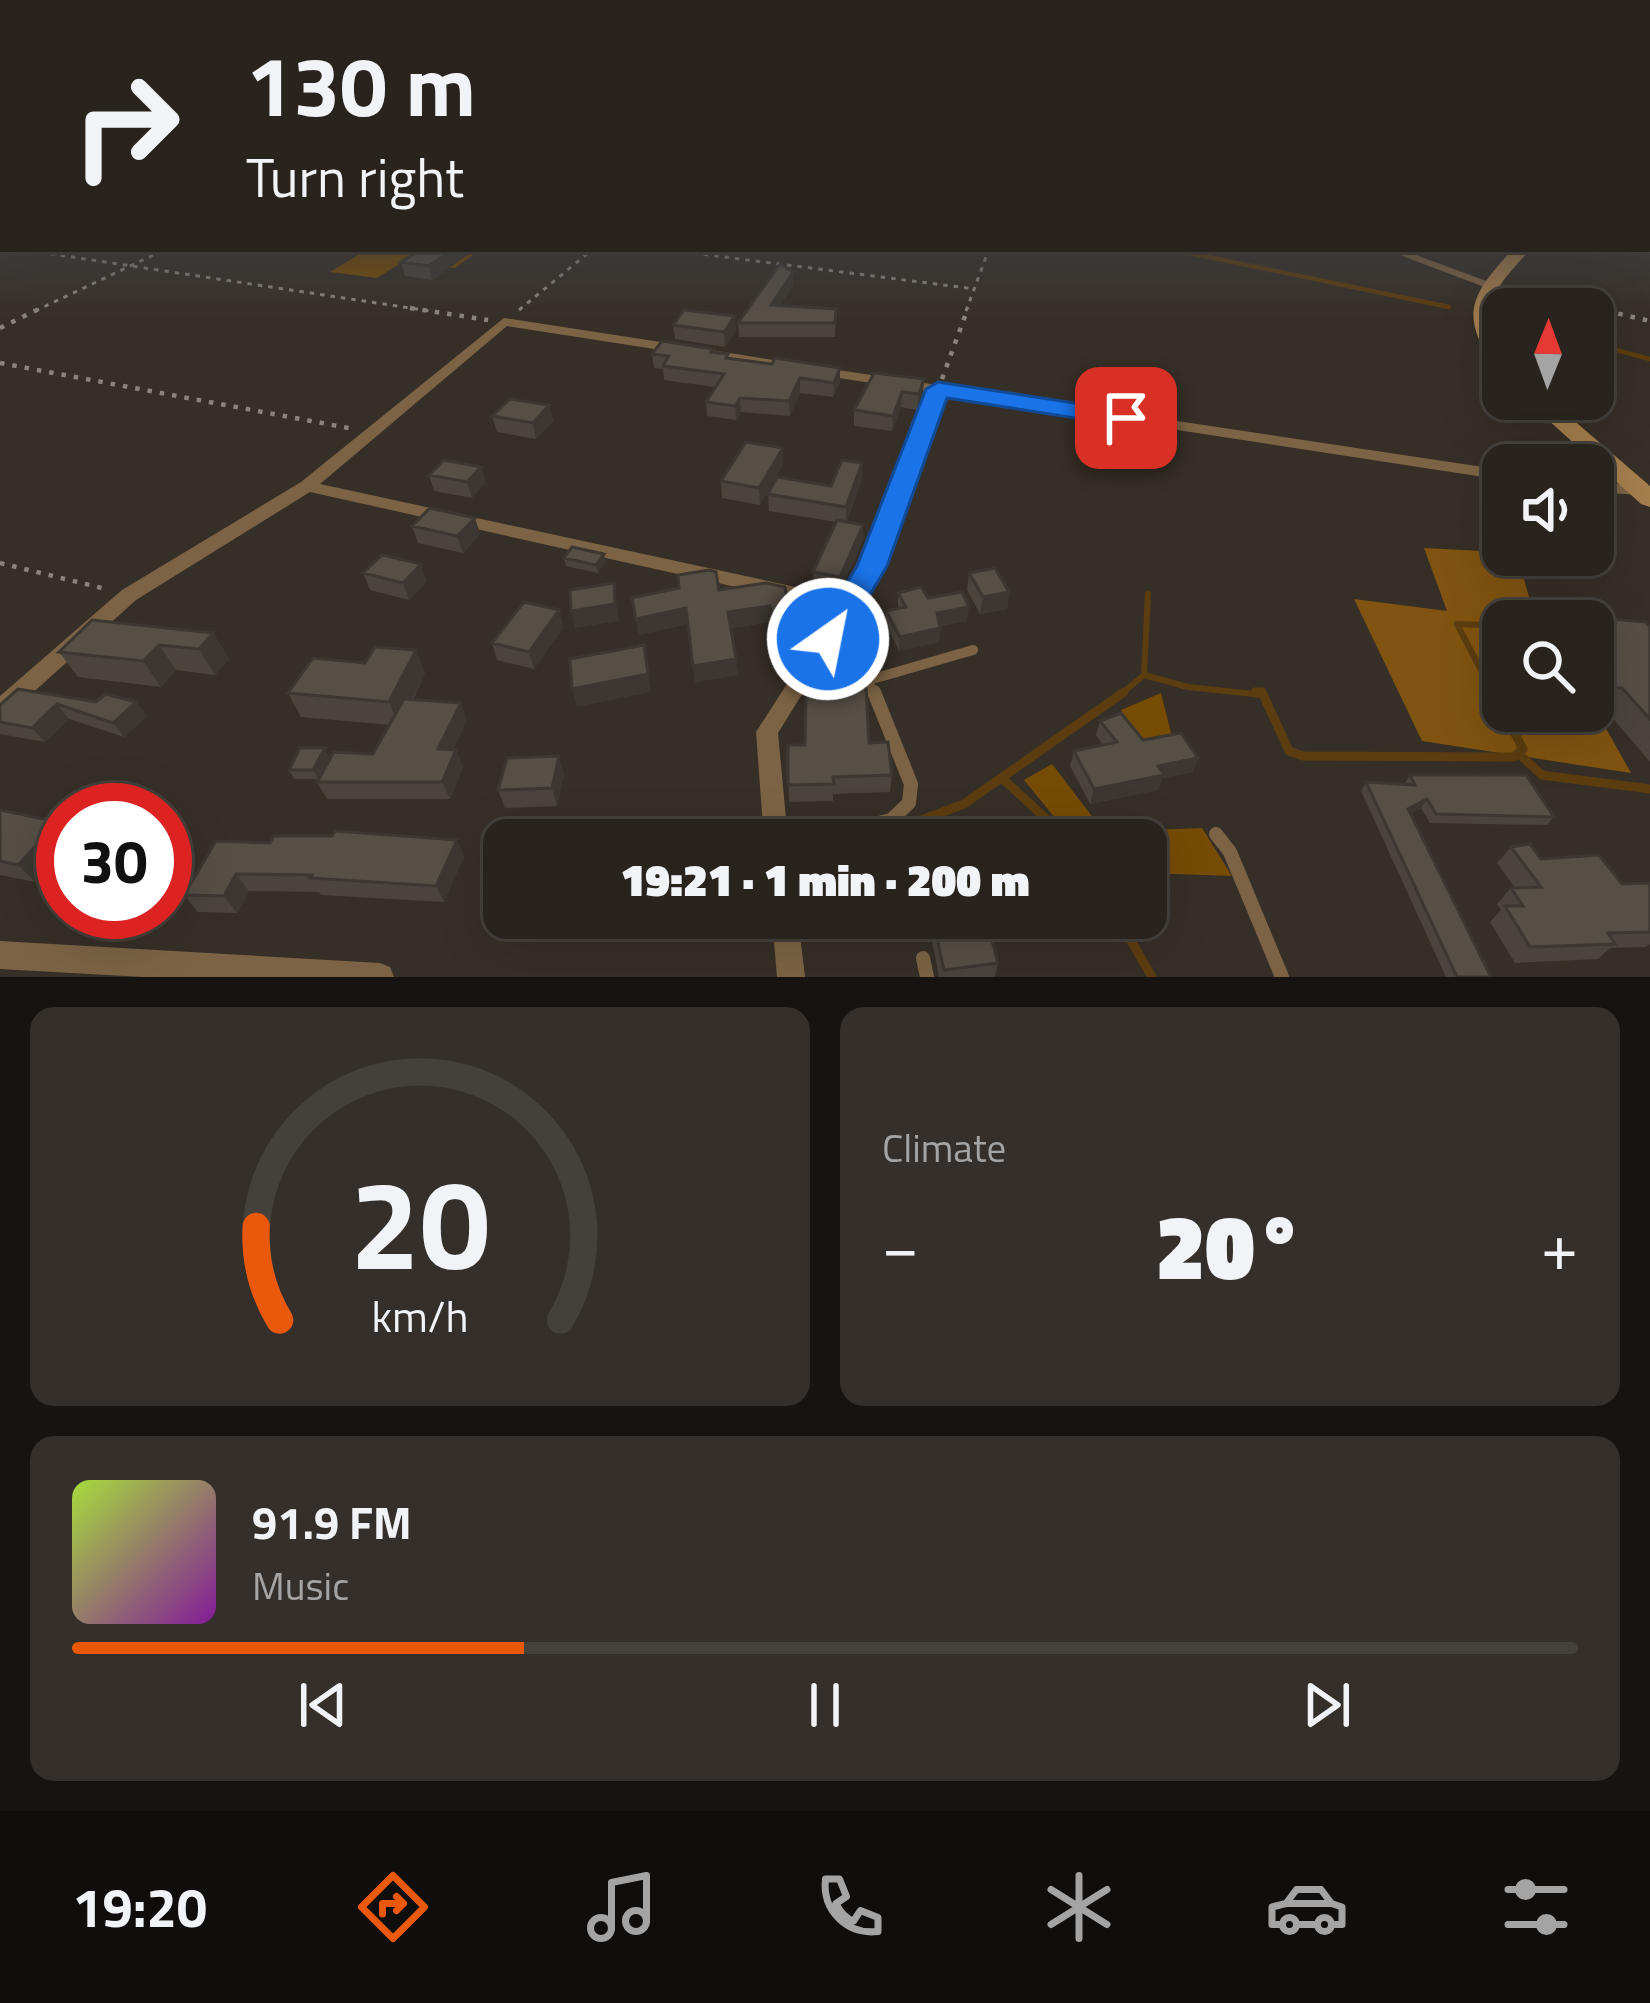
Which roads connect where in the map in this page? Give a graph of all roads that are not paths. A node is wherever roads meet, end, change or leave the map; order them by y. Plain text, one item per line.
1 (1400, 252) edge
2 (1519, 252) edge
3 (1494, 281) junction
4 (1489, 288) edge
5 (1482, 299) edge
6 (1482, 328) edge
7 (938, 389) junction
8 (1560, 420) edge
9 (1482, 472) edge
10 (307, 486) junction
11 (1614, 490) edge
12 (1645, 494) edge
13 (851, 605) junction
14 (828, 639) junction
15 (973, 650) dead end
16 (869, 680) junction
17 (0, 709) edge
18 (774, 819) edge
19 (892, 819) edge
20 (1216, 834) dead end
21 (787, 939) edge
22 (0, 956) edge
23 (923, 958) dead end
24 (380, 977) edge
25 (791, 977) edge
26 (927, 977) edge
27 (1282, 977) edge

1 - 3 street
2 - 3 street
3 - 4 street
5 - 6 street
7 - 9 street
7 - 10 street
7 - 13 street
8 - 12 street
10 - 13 street
10 - 17 street
11 - 12 street
13 - 14 street
14 - 16 lane
14 - 18 street
15 - 16 lane
16 - 19 lane
20 - 27 lane
21 - 25 street
22 - 24 street
23 - 26 lane

